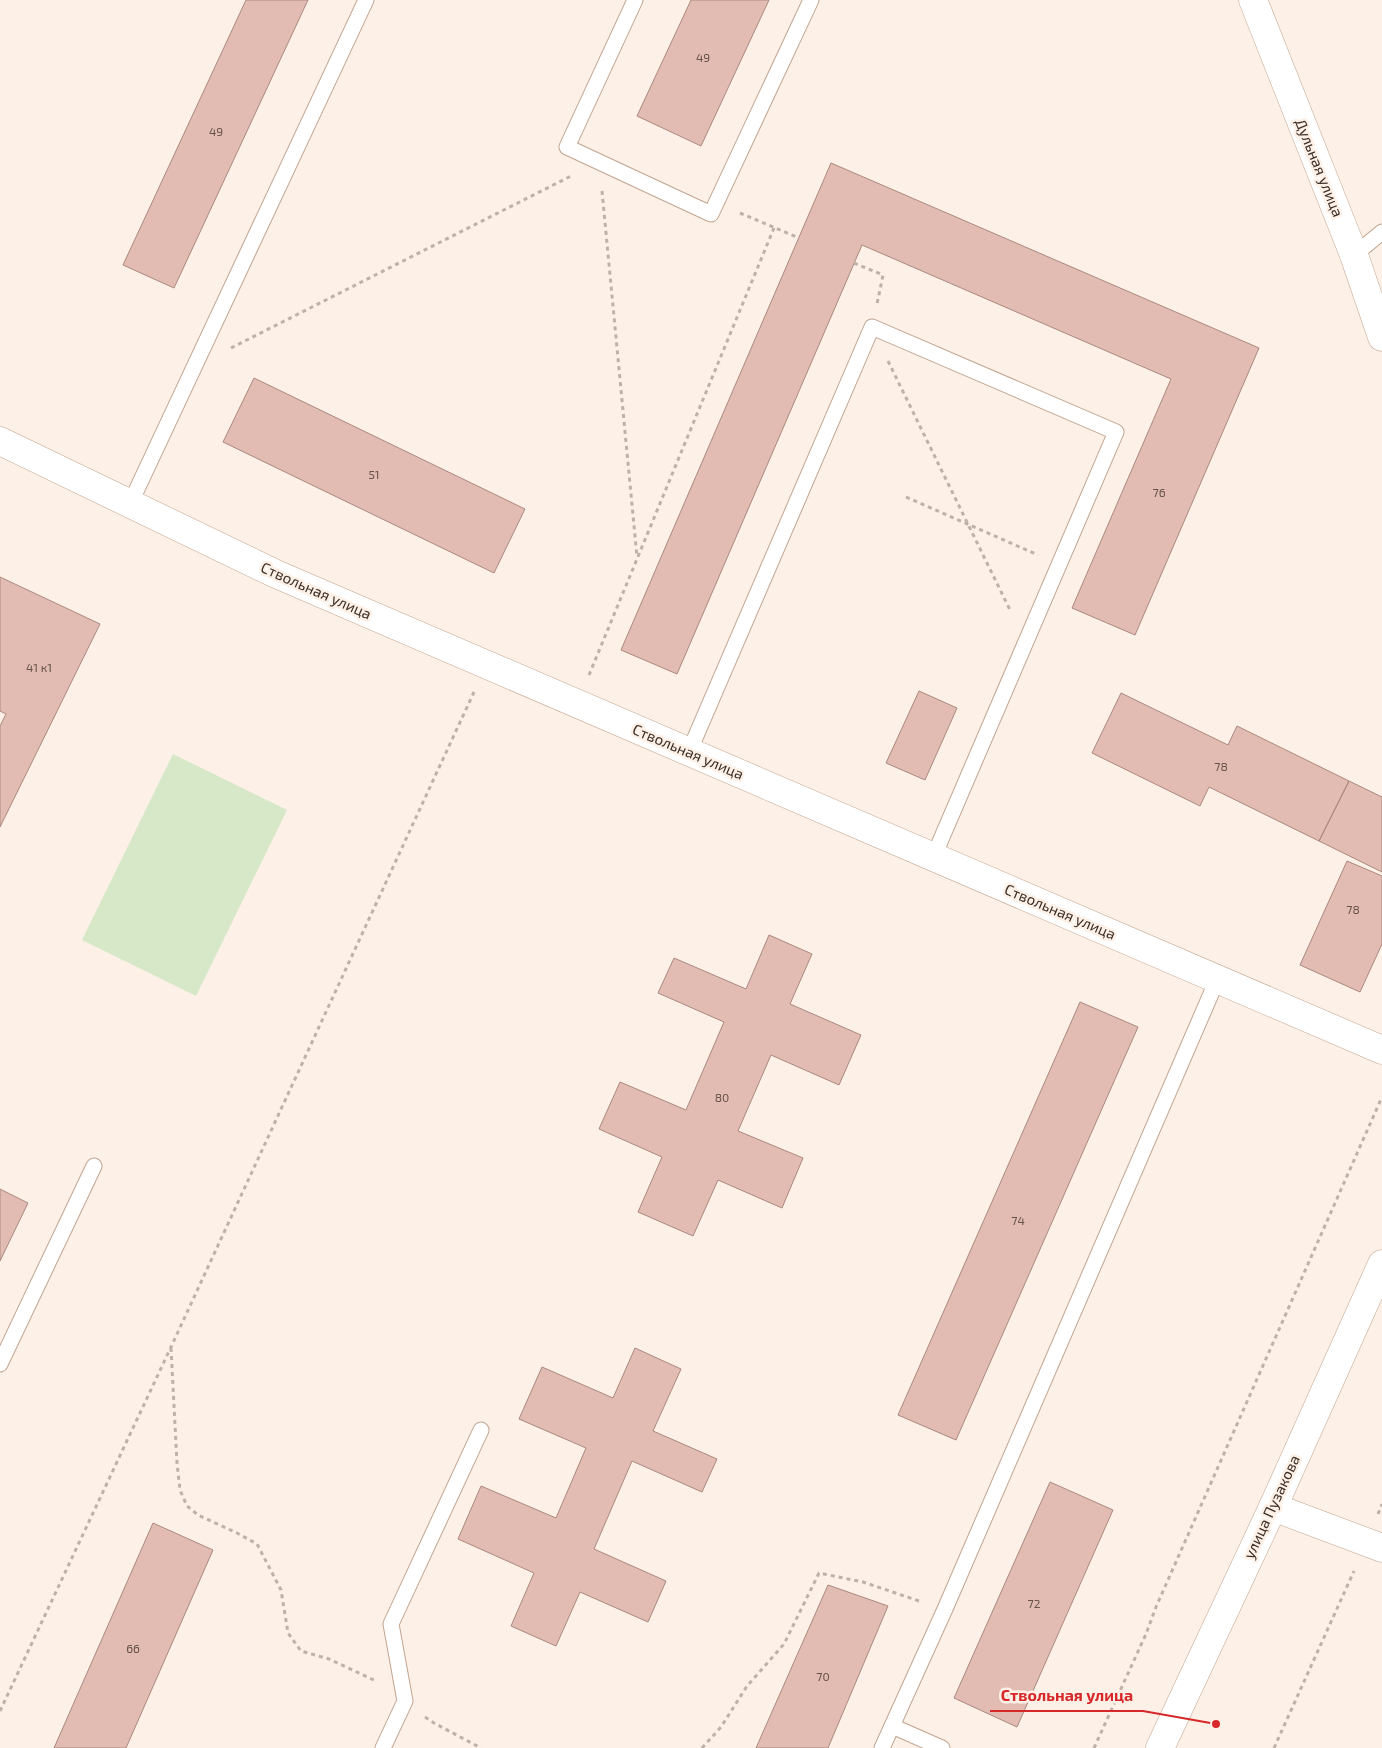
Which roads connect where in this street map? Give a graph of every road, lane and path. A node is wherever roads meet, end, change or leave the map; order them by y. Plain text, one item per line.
1 (366, 0) edge
2 (635, 0) edge
3 (811, 0) edge
4 (1253, 0) edge
5 (599, 162) junction
6 (716, 202) junction
7 (774, 228) junction
8 (1382, 232) edge
9 (799, 238) dead end
10 (1354, 255) junction
11 (854, 263) dead end
12 (1374, 290) edge
13 (872, 327) junction
14 (1382, 337) edge
15 (194, 367) junction
16 (0, 441) edge
17 (906, 497) dead end
18 (130, 504) junction
19 (967, 524) junction
20 (637, 557) junction
21 (1059, 564) junction
22 (1026, 641) junction
23 (486, 665) junction
24 (577, 704) junction
25 (689, 752) junction
26 (933, 858) junction
27 (1217, 980) junction
28 (1382, 1050) edge
29 (1382, 1097) edge
30 (94, 1166) dead end
31 (1382, 1264) edge
32 (171, 1347) junction
33 (0, 1364) edge
34 (481, 1430) dead end
35 (1382, 1504) edge
36 (1273, 1507) junction
37 (1374, 1545) edge
38 (945, 1609) junction
39 (405, 1702) junction
40 (0, 1711) edge
41 (892, 1726) junction
42 (383, 1748) edge
43 (481, 1748) edge
44 (702, 1748) edge
45 (882, 1748) edge
46 (942, 1748) edge
47 (1094, 1748) edge
48 (1160, 1748) edge
49 (1274, 1748) edge

1 - 15 lane
2 - 5 lane
3 - 6 lane
4 - 10 street, Дульная улица
5 - 6 lane
5 - 15 path
5 - 20 path
6 - 7 path
7 - 9 path
7 - 20 path
8 - 10 lane
10 - 12 street, Дульная улица
11 - 13 path
12 - 14 street, Дульная улица
13 - 19 path
13 - 21 lane
13 - 25 lane
15 - 18 lane
16 - 18 street, Ствольная улица
17 - 19 path
18 - 23 street, Ствольная улица
19 - 21 path
19 - 22 path
20 - 24 path
21 - 22 lane
22 - 26 lane
23 - 24 street, Ствольная улица
23 - 32 path
24 - 25 street, Ствольная улица
25 - 26 street, Ствольная улица
26 - 27 street, Ствольная улица
27 - 28 street, Ствольная улица
27 - 38 lane
29 - 47 path
30 - 33 lane
31 - 36 street, улица Пузакова
32 - 39 path
32 - 40 path
34 - 39 lane
35 - 37 path
36 - 37 street
36 - 48 street, улица Пузакова
37 - 49 path
38 - 41 lane
38 - 44 path
39 - 42 lane
39 - 43 path
41 - 45 lane
41 - 46 lane

